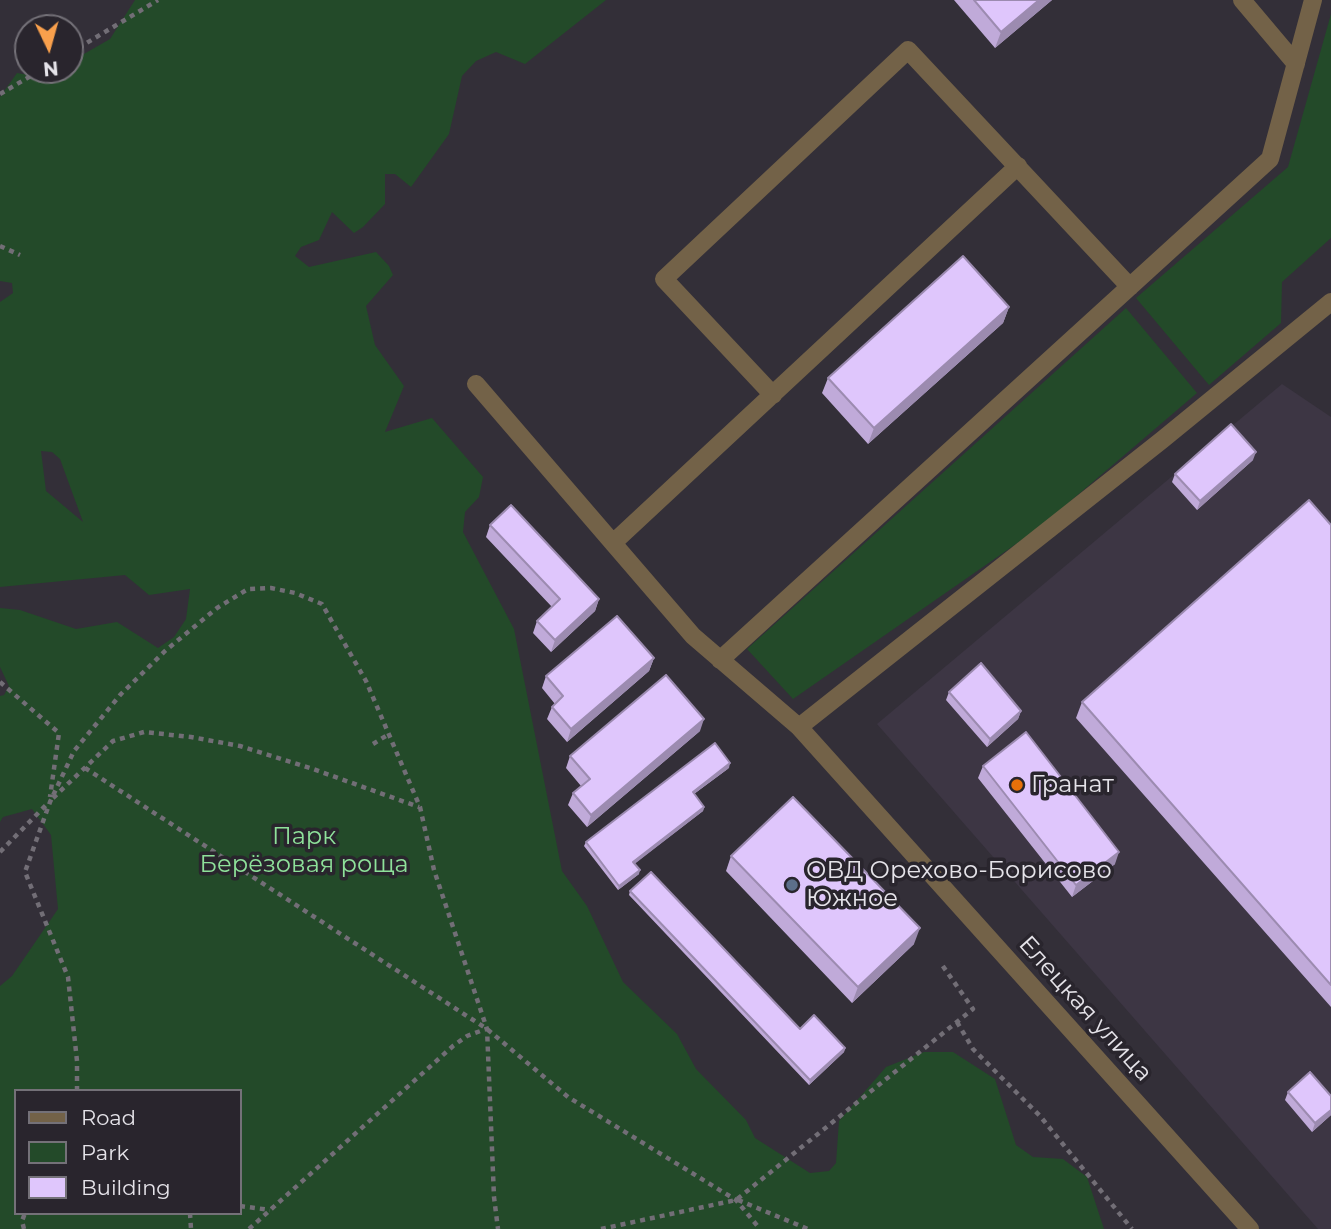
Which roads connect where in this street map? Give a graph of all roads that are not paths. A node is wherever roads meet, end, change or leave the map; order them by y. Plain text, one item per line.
1 (1242, 0) edge
2 (1313, 0) edge
3 (1296, 64) junction
4 (1018, 166) junction
5 (1130, 286) junction
6 (1331, 302) edge
7 (476, 384) dead end
8 (773, 395) junction
9 (613, 544) junction
10 (720, 660) junction
11 (799, 727) junction
12 (1250, 1229) edge

1 - 3 street
2 - 3 street
3 - 5 street
4 - 5 street
4 - 8 street
4 - 8 street
5 - 10 street
6 - 11 street
7 - 9 street, Елецкая улица
8 - 9 street
9 - 10 street, Елецкая улица
10 - 11 street, Елецкая улица
11 - 12 street, Елецкая улица

